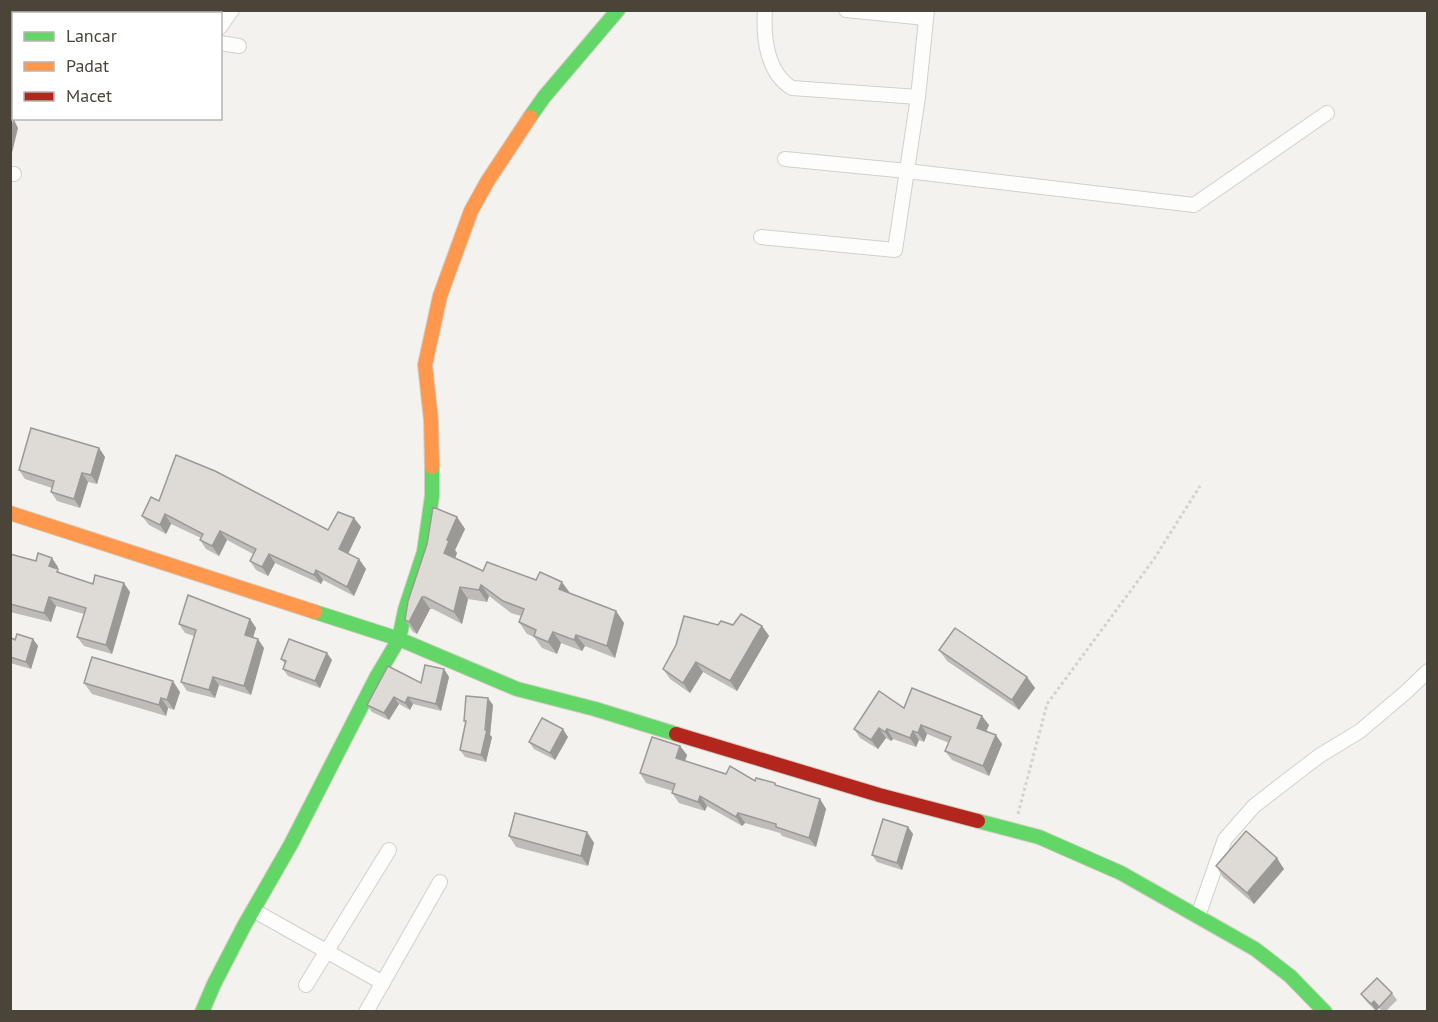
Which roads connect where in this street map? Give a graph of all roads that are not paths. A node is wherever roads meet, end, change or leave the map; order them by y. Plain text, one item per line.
1 (232, 10) edge
2 (618, 10) edge
3 (765, 10) edge
4 (846, 10) edge
5 (926, 14) edge
6 (222, 24) edge
7 (222, 43) edge
8 (239, 46) dead end
9 (918, 97) junction
10 (1327, 113) dead end
11 (785, 159) dead end
12 (907, 171) junction
13 (761, 237) dead end
14 (10, 513) edge
15 (399, 639) junction
16 (1428, 671) edge
17 (389, 850) dead end
18 (440, 882) dead end
19 (254, 910) junction
20 (1198, 916) junction
21 (327, 951) junction
22 (383, 983) junction
23 (306, 985) dead end
24 (202, 1011) edge
25 (366, 1011) edge
26 (1325, 1011) edge

1 - 6 street
2 - 15 street
3 - 9 street
4 - 5 street
5 - 9 street
7 - 8 street
9 - 12 street
10 - 12 street
11 - 12 street
12 - 13 street
14 - 15 street
15 - 19 street
15 - 20 street
16 - 20 street
17 - 21 street
18 - 22 street
19 - 21 street
19 - 24 street
20 - 26 street
21 - 22 street
21 - 23 street
22 - 25 street

